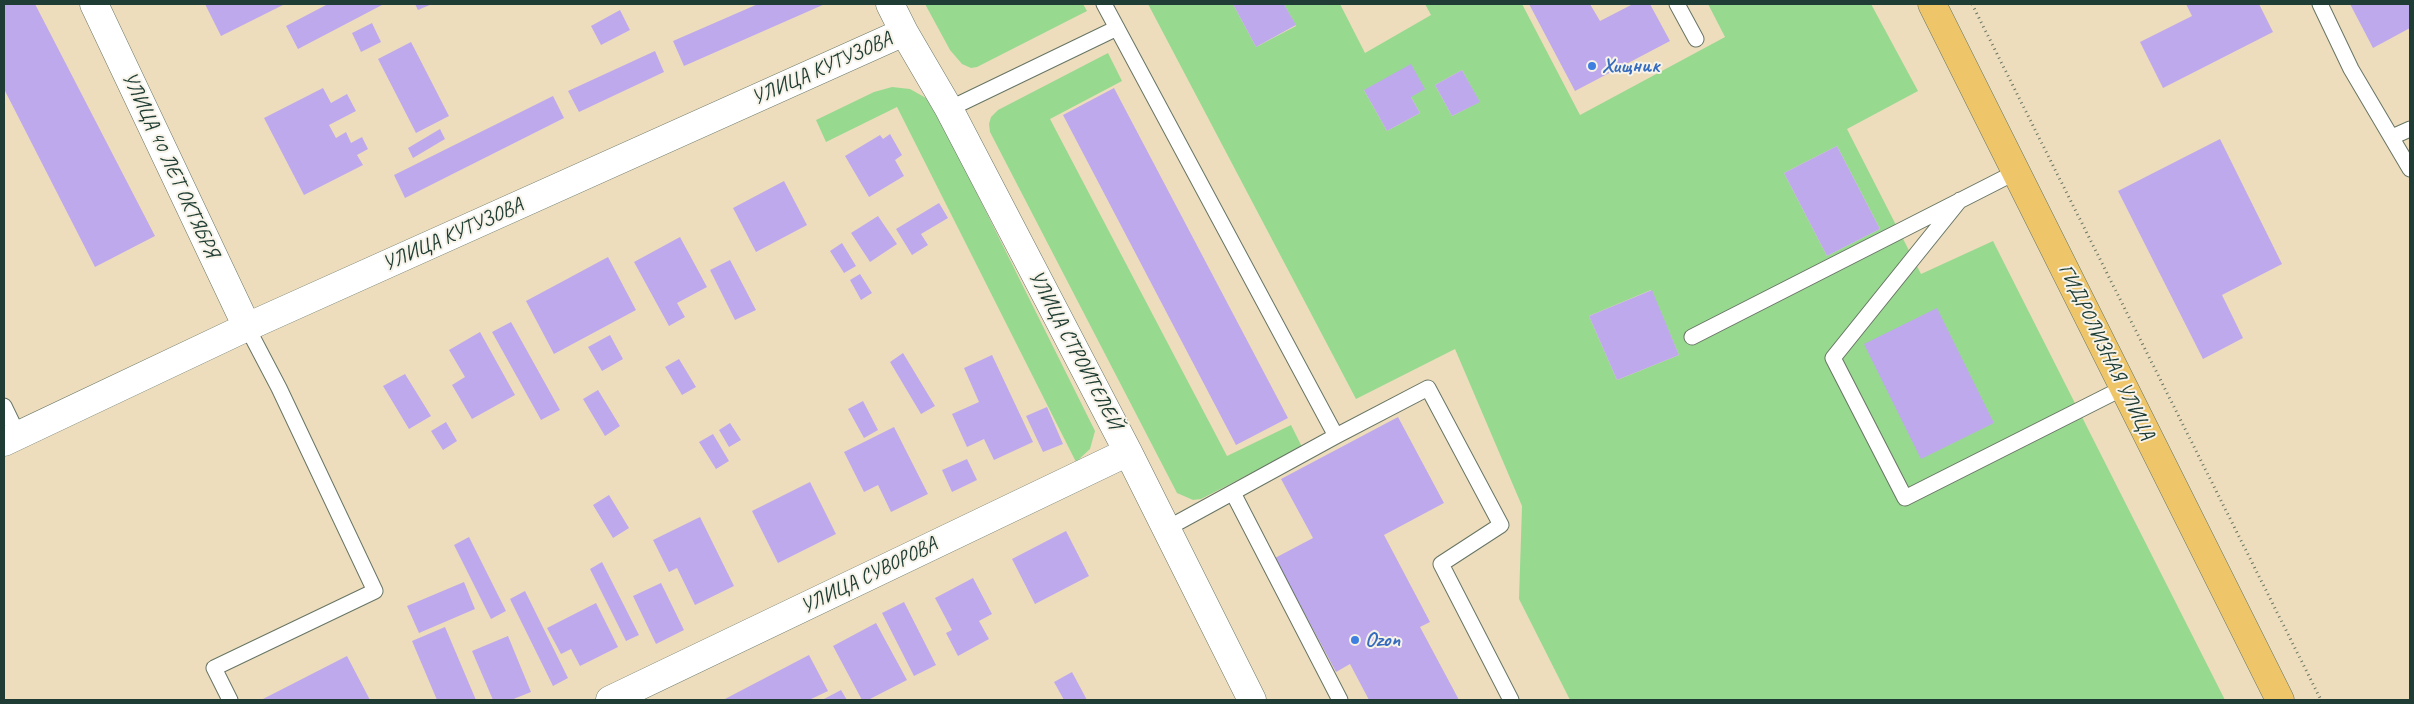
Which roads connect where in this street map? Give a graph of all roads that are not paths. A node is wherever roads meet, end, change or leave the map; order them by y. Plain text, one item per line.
1 (94, 4) edge
2 (890, 4) edge
3 (1104, 4) edge
4 (1677, 4) edge
5 (1932, 4) edge
6 (2320, 4) edge
7 (1117, 28) junction
8 (904, 32) junction
9 (1696, 39) dead end
10 (949, 109) junction
11 (2410, 129) edge
12 (2392, 137) junction
13 (2410, 169) edge
14 (2016, 172) junction
15 (1960, 200) junction
16 (247, 327) junction
17 (1692, 337) dead end
18 (2124, 388) junction
19 (4, 406) edge
20 (1336, 436) junction
21 (11, 439) edge
22 (1128, 452) junction
23 (1233, 493) junction
24 (1166, 530) junction
25 (230, 700) edge
26 (610, 700) edge
27 (1252, 700) edge
28 (1340, 700) edge
29 (1511, 700) edge
30 (2280, 700) edge

1 - 16 street, УЛИЦА 40 ЛЕТ ОКТЯБРЯ
2 - 8 street, УЛИЦА СТРОИТЕЛЕЙ
3 - 7 lane
4 - 9 lane
5 - 14 highway, ГИДРОЛИЗНАЯ УЛИЦА
6 - 12 lane
7 - 10 lane
7 - 20 lane
8 - 10 street, УЛИЦА СТРОИТЕЛЕЙ
8 - 16 street, УЛИЦА КУТУЗОВА
10 - 22 street, УЛИЦА СТРОИТЕЛЕЙ
11 - 12 lane
12 - 13 lane
14 - 15 lane
14 - 18 highway, ГИДРОЛИЗНАЯ УЛИЦА
15 - 17 lane
15 - 18 lane
16 - 21 street, УЛИЦА КУТУЗОВА
16 - 25 lane
18 - 30 highway, ГИДРОЛИЗНАЯ УЛИЦА
19 - 21 lane
20 - 23 lane
20 - 29 lane
22 - 24 street, УЛИЦА СТРОИТЕЛЕЙ
22 - 26 street, УЛИЦА СУВОРОВА
23 - 24 lane
23 - 28 lane
24 - 27 street, УЛИЦА СТРОИТЕЛЕЙ

